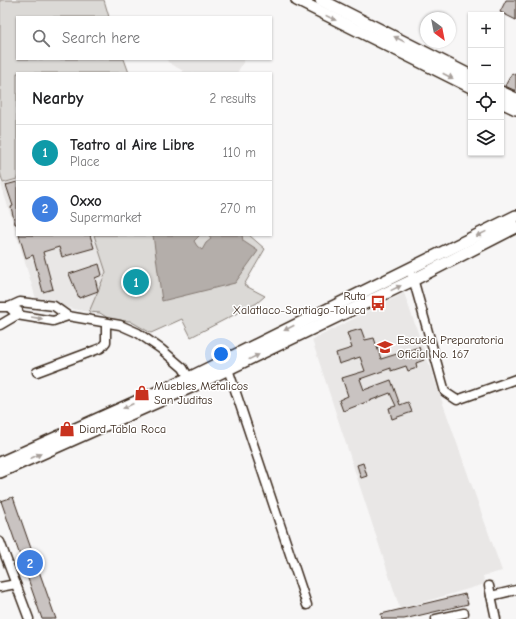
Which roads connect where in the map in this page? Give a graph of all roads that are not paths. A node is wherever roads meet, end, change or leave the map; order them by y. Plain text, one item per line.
1 (297, 0) edge
2 (321, 0) edge
3 (411, 52) junction
4 (468, 75) edge
5 (468, 85) edge
6 (504, 93) edge
7 (516, 99) edge
8 (504, 104) edge
9 (516, 110) edge
10 (516, 216) edge
11 (516, 227) edge
12 (412, 274) junction
13 (20, 302) junction
14 (0, 307) edge
15 (9, 307) junction
16 (17, 315) junction
17 (68, 316) junction
18 (106, 323) junction
19 (0, 325) edge
20 (228, 369) junction
21 (37, 372) dead end
22 (516, 379) edge
23 (192, 382) junction
24 (0, 465) edge
25 (0, 542) edge
26 (16, 584) junction
27 (489, 586) dead end
28 (0, 587) edge
29 (516, 590) edge
30 (491, 596) junction
31 (307, 605) dead end
32 (464, 613) dead end
33 (451, 617) edge
34 (29, 619) edge
35 (436, 619) edge
36 (496, 619) edge

1 -> 3 main road
3 -> 2 main road
3 - 4 main road
3 -> 5 main road
6 - 7 main road
8 - 9 main road
10 -> 12 main road
11 - 12 main road
20 -> 12 main road
12 - 22 street
12 -> 23 main road
13 - 15 street
13 - 16 street
13 - 17 street
14 - 15 street
15 - 16 street
16 -> 17 street
16 - 19 street
17 - 18 street
18 - 21 street
18 - 23 street
20 - 23 main road
20 - 31 street
23 - 24 main road
25 - 26 street
26 - 28 street
26 - 34 street
27 - 30 street
29 - 30 street
30 - 36 street
32 - 33 street
33 - 35 street

